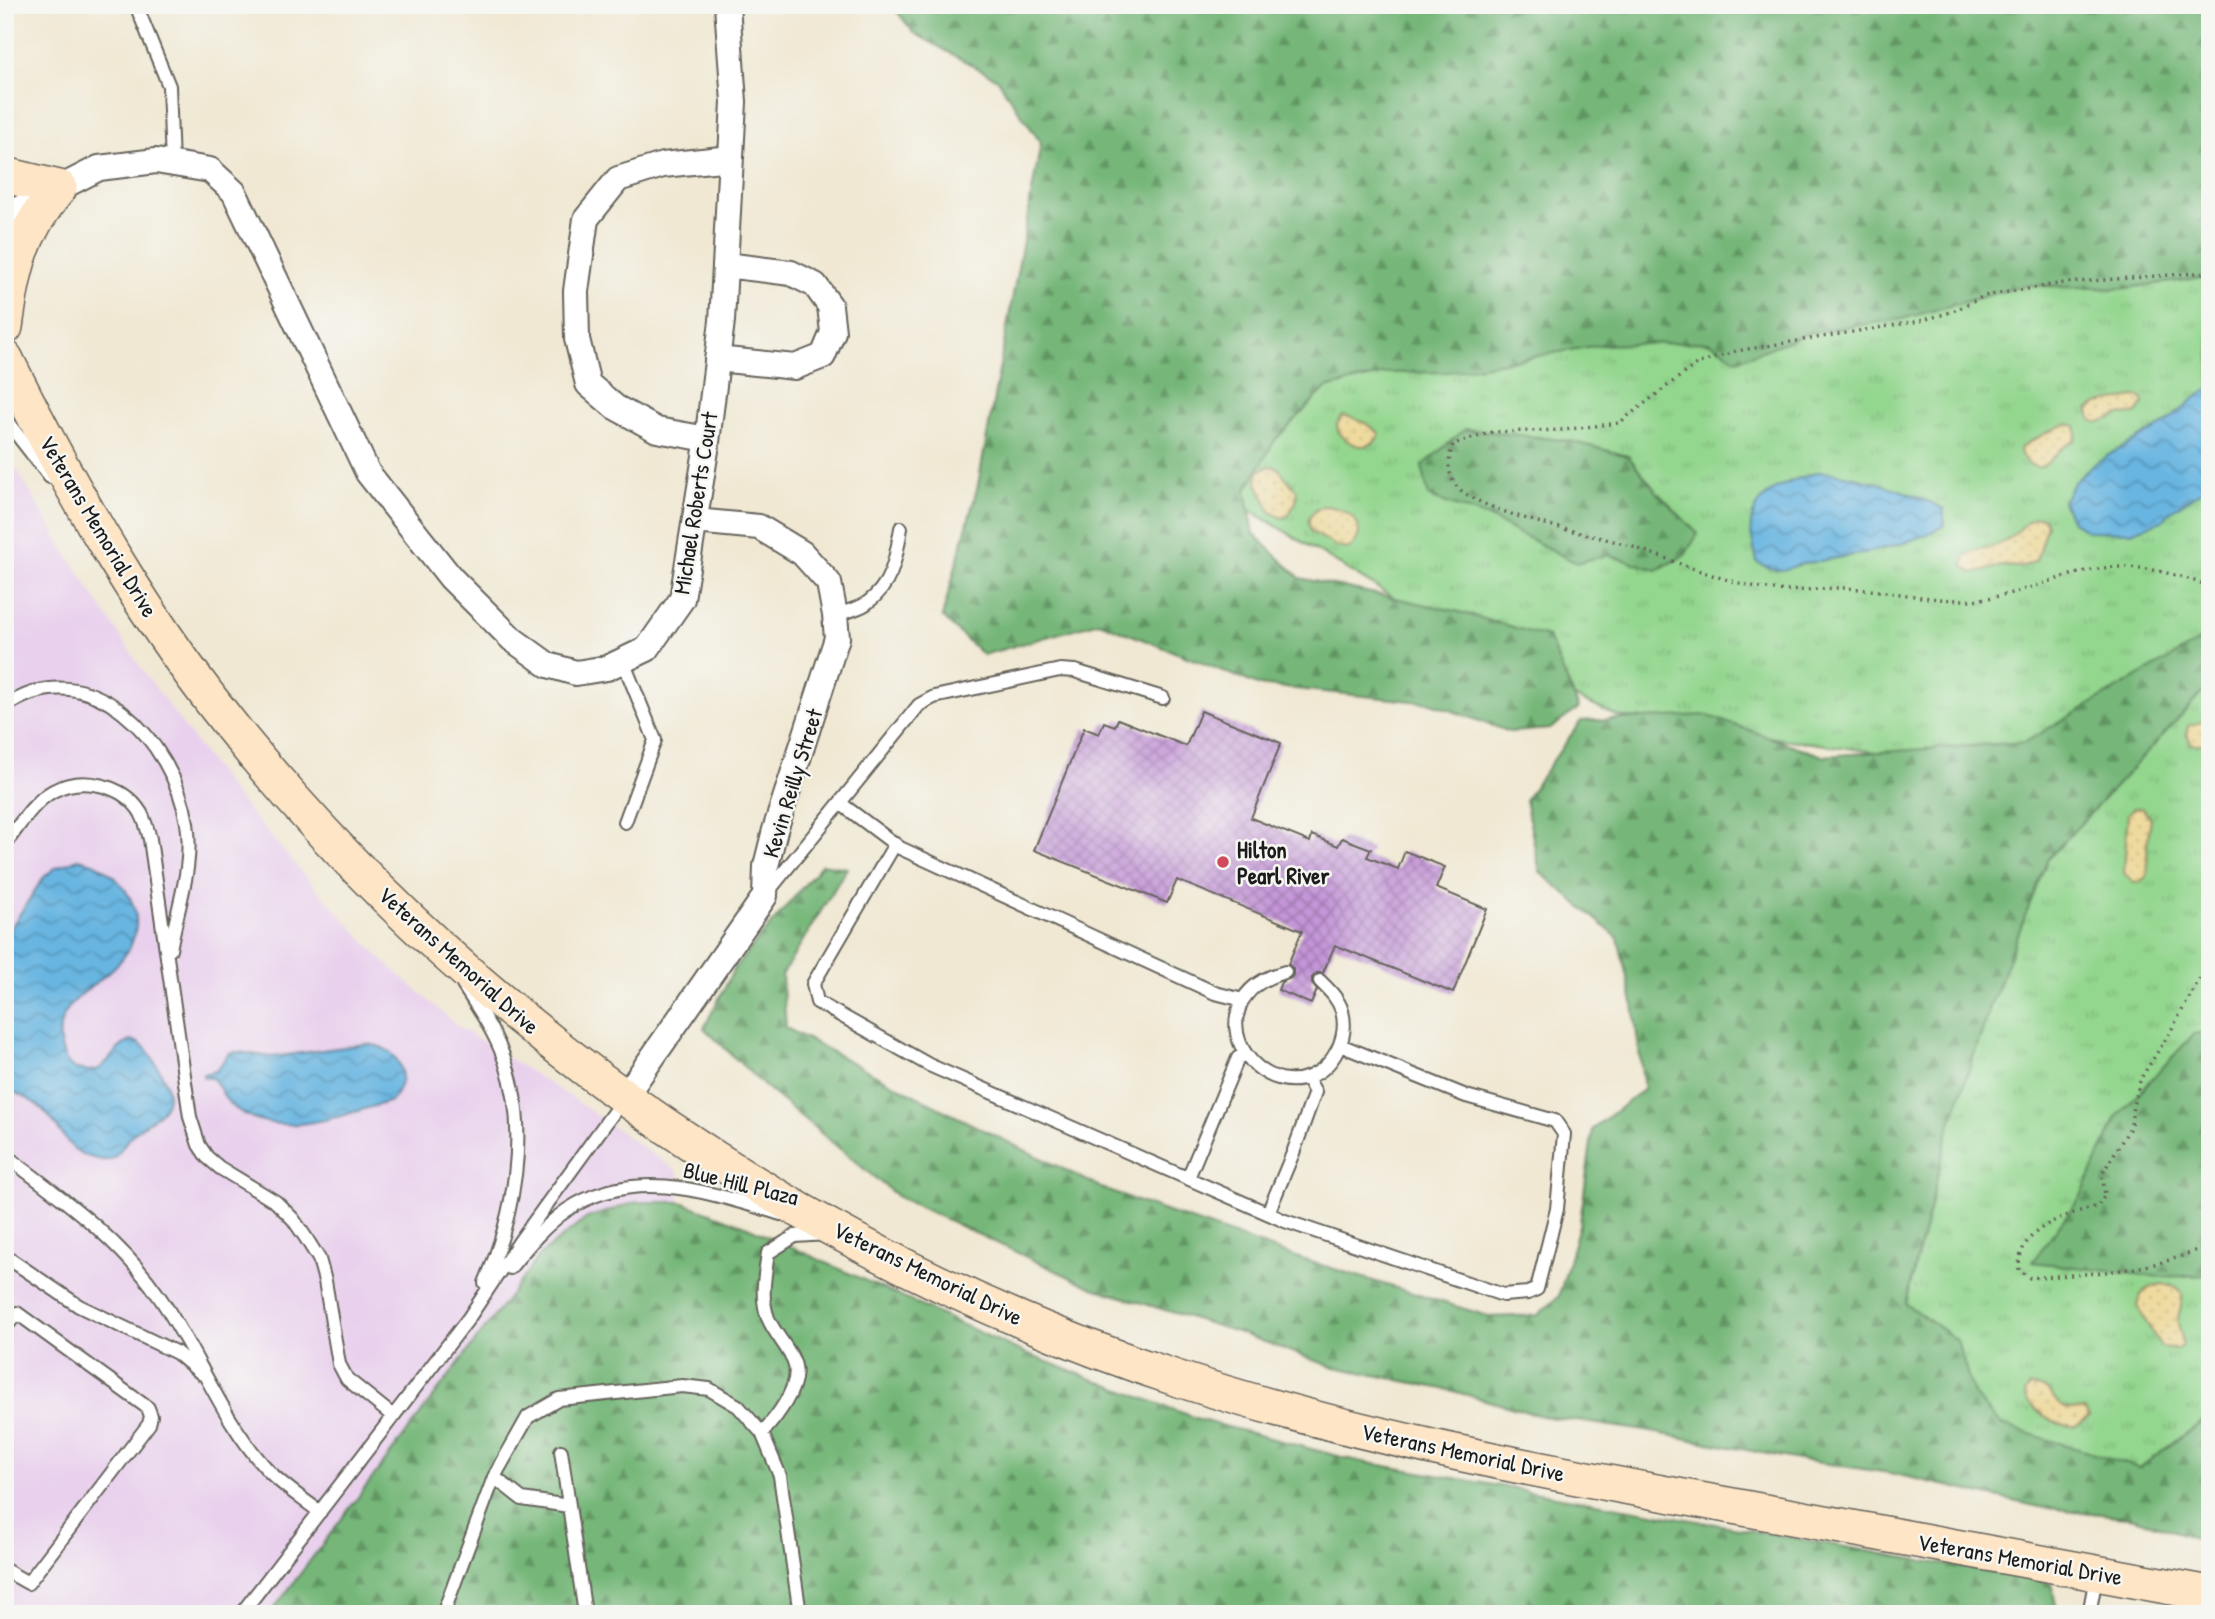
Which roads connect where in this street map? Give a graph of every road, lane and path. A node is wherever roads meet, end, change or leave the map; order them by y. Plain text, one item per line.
1 (136, 5) edge
2 (727, 5) edge
3 (731, 158) junction
4 (172, 164) junction
5 (5, 174) edge
6 (59, 188) junction
7 (5, 216) edge
8 (725, 265) junction
9 (2210, 272) edge
10 (5, 327) edge
11 (5, 358) edge
12 (717, 359) junction
13 (5, 419) edge
14 (707, 439) junction
15 (695, 520) junction
16 (901, 528) dead end
17 (123, 573) junction
18 (2210, 586) edge
19 (835, 615) junction
20 (623, 661) junction
21 (1163, 698) dead end
22 (5, 707) edge
23 (840, 803) junction
24 (625, 822) dead end
25 (5, 844) edge
26 (895, 844) junction
27 (765, 896) junction
28 (421, 929) junction
29 (2210, 960) edge
30 (1285, 972) dead end
31 (169, 975) junction
32 (1320, 981) dead end
33 (1242, 1000) junction
34 (1340, 1045) junction
35 (1244, 1054) junction
36 (1307, 1078) junction
37 (624, 1098) junction
38 (5, 1155) edge
39 (1188, 1178) junction
40 (1268, 1213) junction
41 (845, 1233) junction
42 (2210, 1243) edge
43 (5, 1256) edge
44 (468, 1319) junction
45 (5, 1328) edge
46 (219, 1396) junction
47 (393, 1416) junction
48 (762, 1433) junction
49 (561, 1451) dead end
50 (495, 1477) junction
51 (569, 1506) junction
52 (320, 1512) junction
53 (5, 1571) edge
54 (2097, 1573) junction
55 (2210, 1594) edge
56 (241, 1614) edge
57 (443, 1614) edge
58 (585, 1614) edge
59 (800, 1614) edge
60 (2089, 1614) edge

1 - 4 lane
2 - 3 street, Michael Roberts Court
3 - 8 street, Michael Roberts Court
3 - 14 street
4 - 6 street, Michael Roberts Court
4 - 20 street, Michael Roberts Court
5 - 6 street
6 - 7 street, Michael Roberts Court
6 - 10 street
8 - 12 street, Michael Roberts Court
8 - 12 street
9 - 18 path
11 - 17 street, Veterans Memorial Drive
12 - 14 street, Michael Roberts Court
13 - 17 lane
14 - 15 street, Michael Roberts Court
15 - 19 street, Kevin Reilly Street
15 - 20 street, Michael Roberts Court
16 - 19 lane
17 - 28 street, Veterans Memorial Drive
19 - 27 street, Kevin Reilly Street
20 - 24 lane
21 - 23 lane
22 - 31 lane
23 - 26 lane
23 - 27 lane
25 - 31 lane
26 - 33 lane
26 - 39 lane
27 - 37 street
28 - 37 street, Veterans Memorial Drive
28 - 44 lane, Blue Hill Plaza
29 - 42 path
30 - 33 lane
31 - 47 lane
32 - 34 lane
33 - 35 lane
34 - 36 lane
34 - 40 lane
35 - 36 lane
35 - 39 lane
36 - 40 lane
37 - 41 street, Veterans Memorial Drive
37 - 44 lane, Blue Hill Plaza
38 - 46 lane
39 - 40 lane
41 - 44 lane, Blue Hill Plaza
41 - 48 lane
41 - 54 street, Veterans Memorial Drive
43 - 46 lane
44 - 47 lane, Blue Hill Plaza
45 - 53 lane
46 - 52 lane
47 - 52 lane, Blue Hill Plaza
48 - 50 lane
48 - 59 lane
49 - 51 lane
50 - 51 lane
50 - 57 lane
51 - 58 lane
52 - 56 lane, Blue Hill Plaza
54 - 55 street, Veterans Memorial Drive
54 - 60 lane

